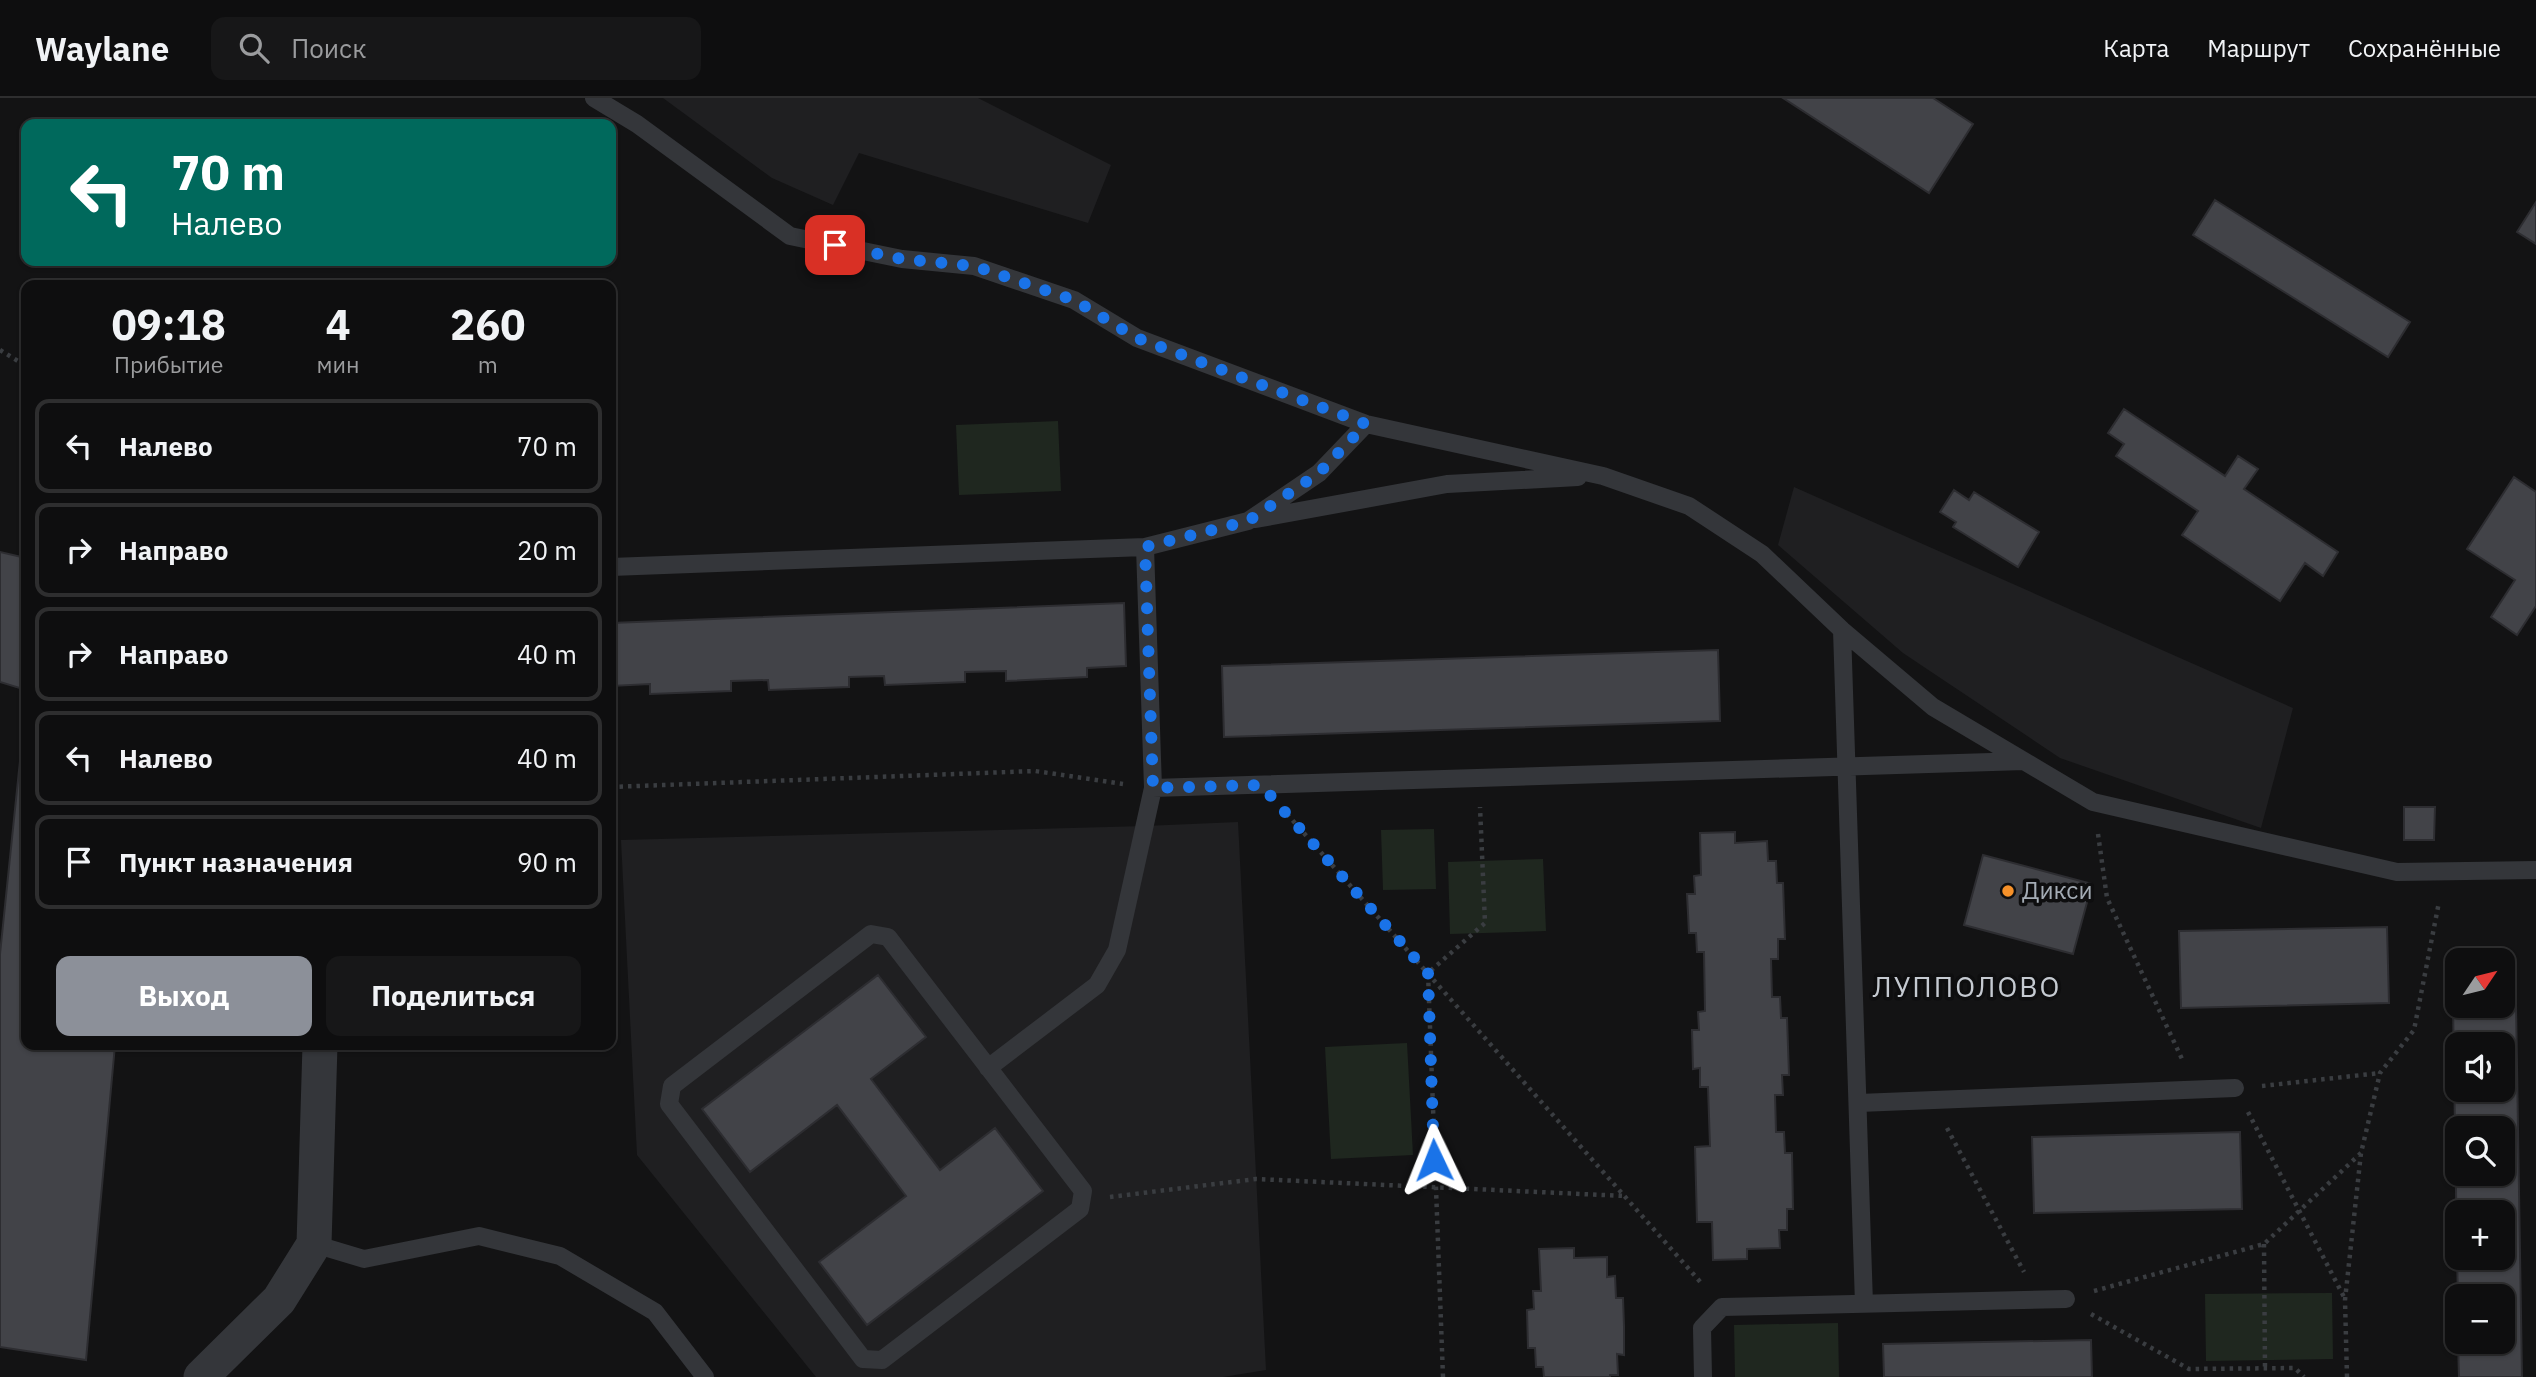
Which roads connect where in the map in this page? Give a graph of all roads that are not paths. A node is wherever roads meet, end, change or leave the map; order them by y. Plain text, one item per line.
1 (594, 98) edge
2 (1366, 424) junction
3 (1603, 475) junction
4 (1248, 521) junction
5 (1145, 547) junction
6 (616, 567) edge
7 (1842, 630) junction
8 (2024, 761) junction
9 (1846, 766) junction
10 (1153, 788) junction
11 (2536, 870) edge
12 (320, 1050) edge
13 (988, 1068) junction
14 (2235, 1088) road end
15 (1859, 1103) junction
16 (314, 1244) junction
17 (2066, 1299) road end
18 (1864, 1304) junction
19 (201, 1377) edge
20 (705, 1377) edge
21 (1703, 1377) edge

1 - 2 lane
2 - 3 lane
2 - 4 lane
3 - 4 lane
3 - 7 lane
4 - 5 lane
5 - 6 lane
5 - 10 lane
7 - 8 lane
7 - 9 lane
8 - 9 lane
8 - 11 lane
9 - 10 lane
9 - 15 lane
10 - 13 lane
12 - 16 street
13 - 13 lane
14 - 15 lane
15 - 18 lane
16 - 19 street
16 - 20 lane
17 - 18 lane
18 - 21 lane

